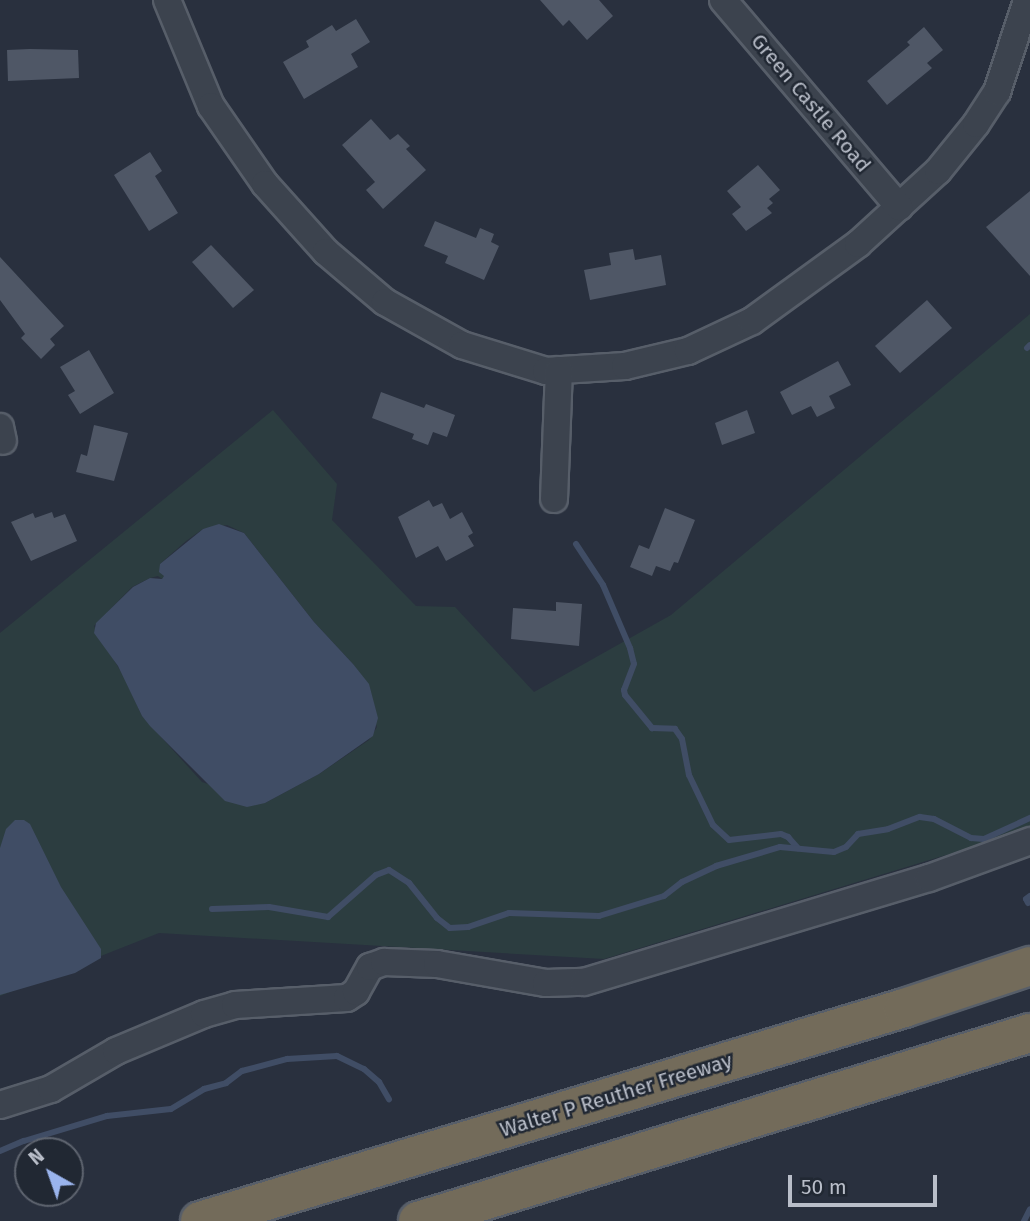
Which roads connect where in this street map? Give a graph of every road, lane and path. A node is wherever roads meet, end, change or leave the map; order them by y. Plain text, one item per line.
1 (167, 0) edge
2 (723, 0) edge
3 (1027, 0) edge
4 (899, 206) junction
5 (559, 370) junction
6 (554, 499) dead end
7 (1030, 841) edge
8 (1030, 966) edge
9 (1030, 1033) edge
10 (0, 1105) edge
11 (200, 1221) edge
12 (418, 1221) edge

1 - 5 street
2 - 4 street, Green Castle Road
3 - 4 street
4 - 5 street
5 - 6 street
7 - 10 street
8 - 11 highway, Walter P Reuther Freeway
9 - 12 highway

